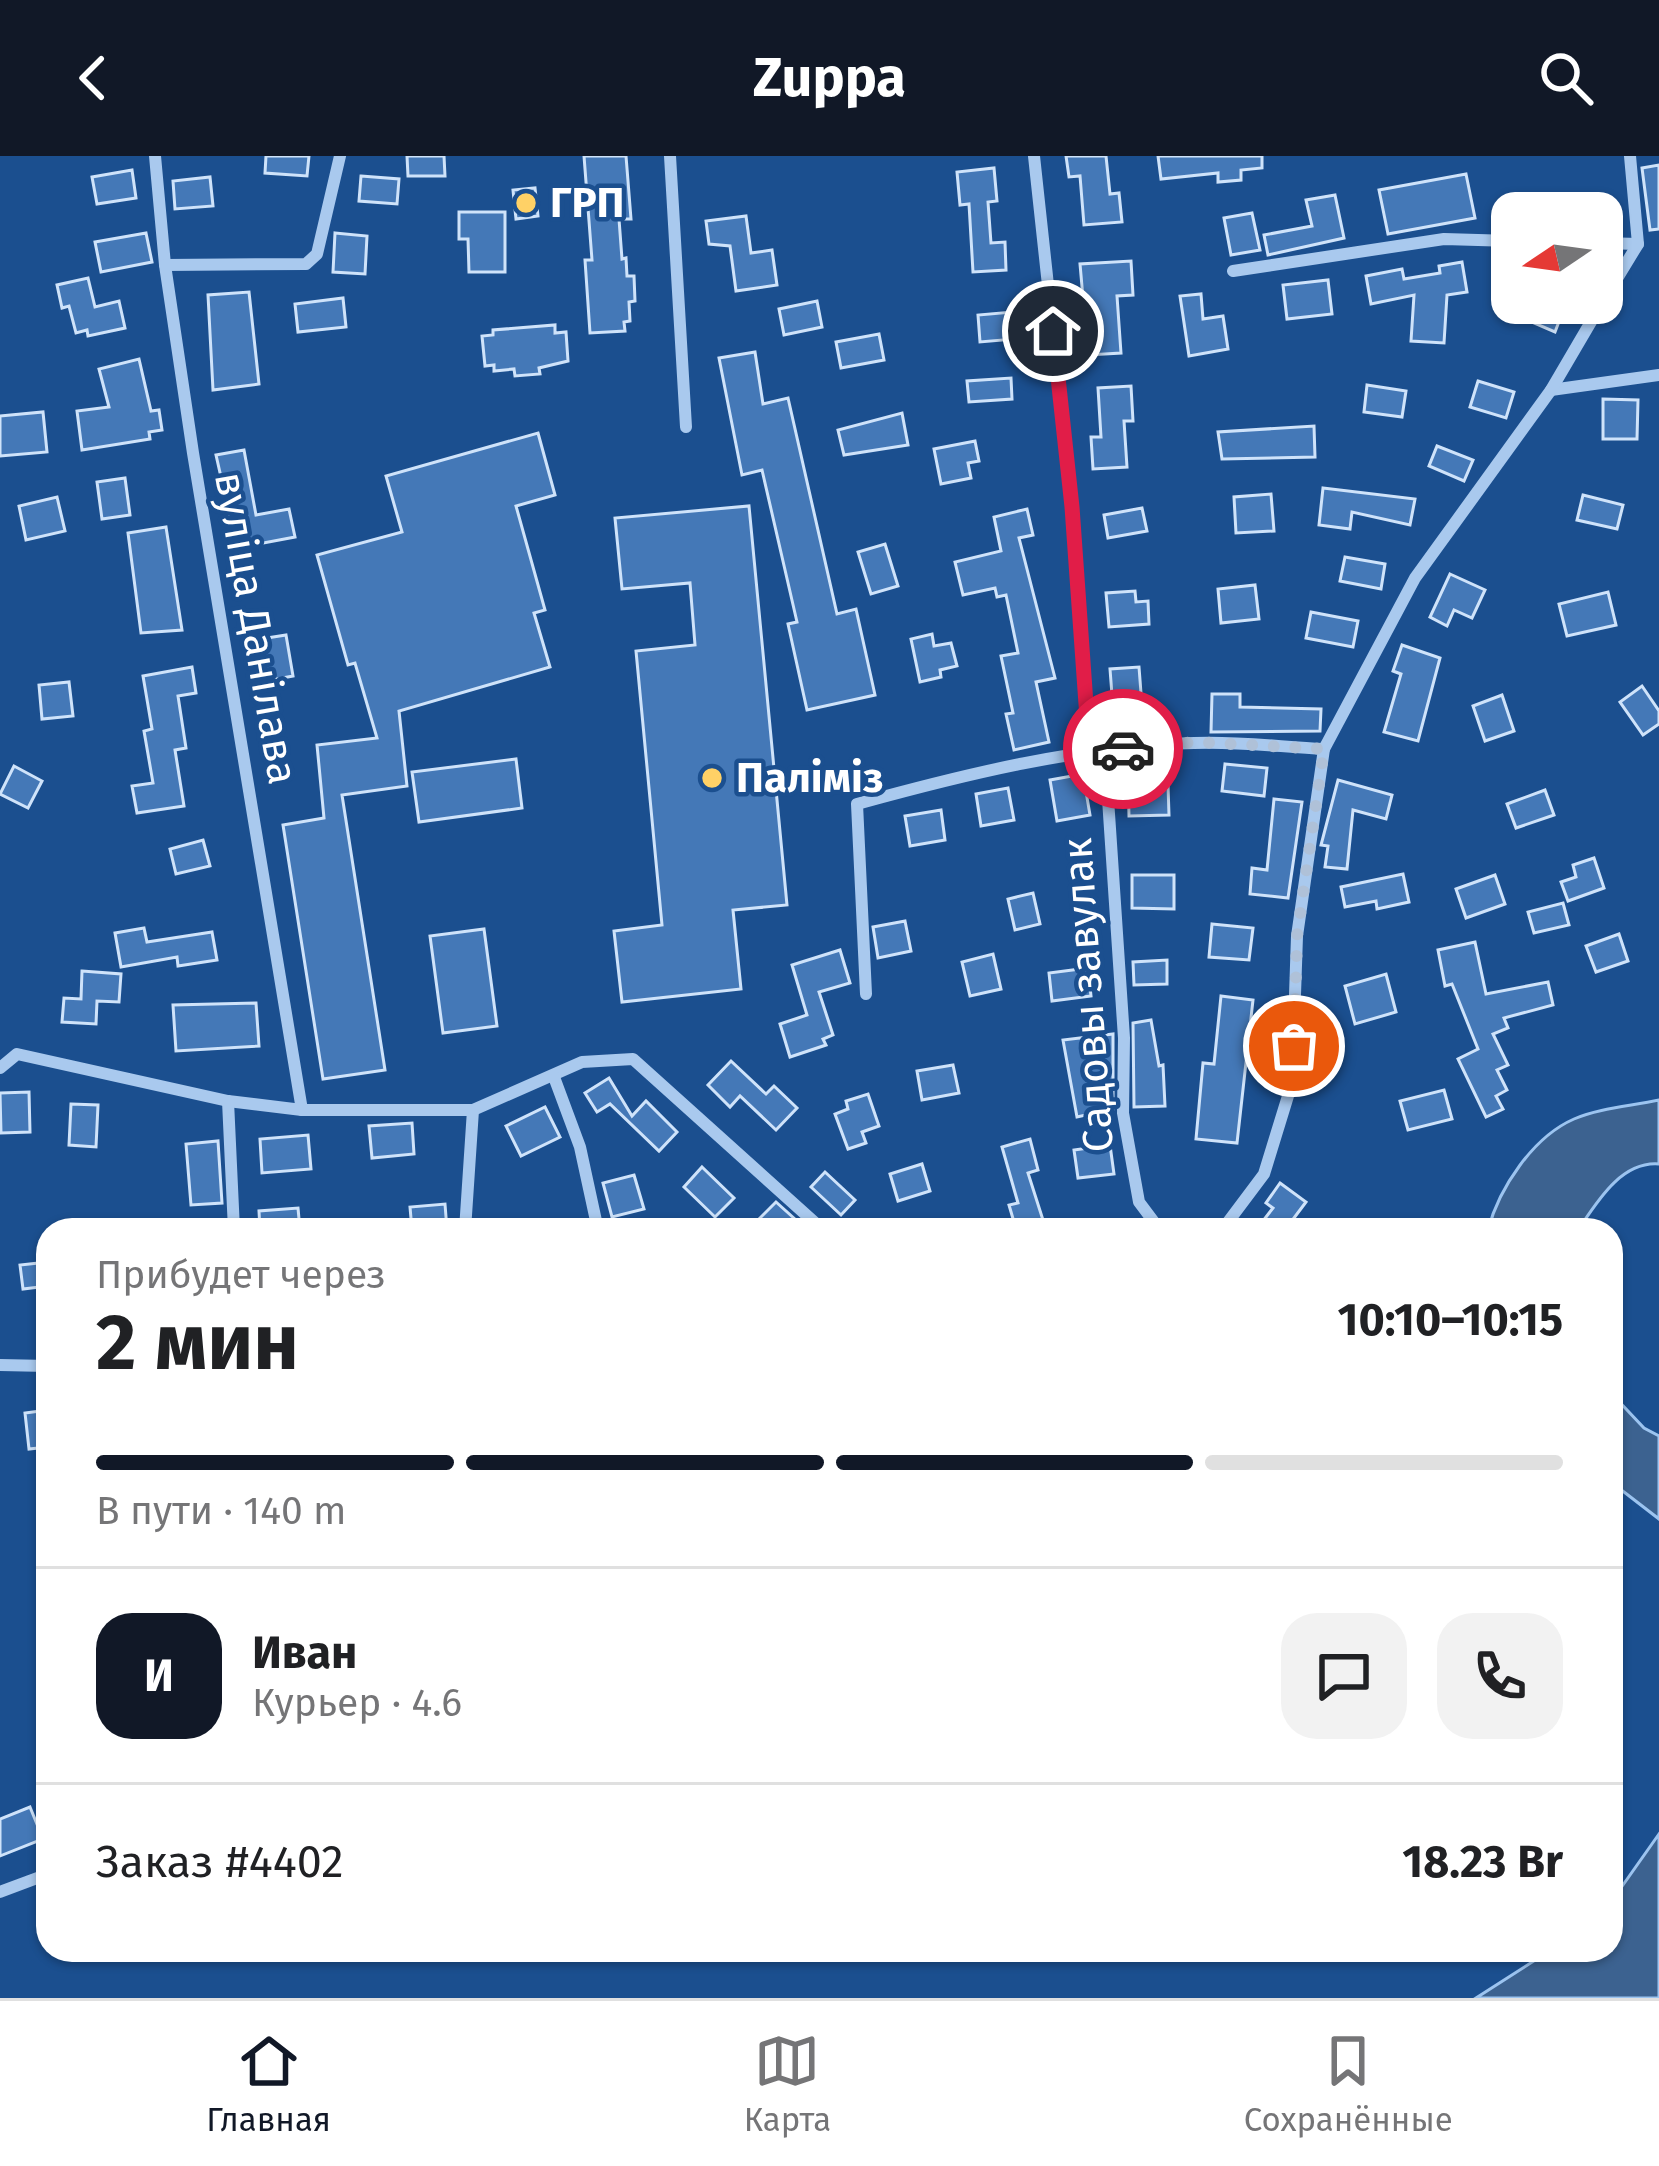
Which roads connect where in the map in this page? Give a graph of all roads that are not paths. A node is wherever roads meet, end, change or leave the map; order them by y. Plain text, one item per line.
1 (155, 156) edge
2 (340, 156) edge
3 (670, 156) edge
4 (1034, 156) edge
5 (1630, 156) edge
6 (1491, 240) edge
7 (1623, 244) edge
8 (1638, 244) junction
9 (165, 265) junction
10 (1623, 269) edge
11 (1233, 271) dead end
12 (1590, 324) edge
13 (1659, 375) edge
14 (1551, 390) junction
15 (686, 427) dead end
16 (1324, 749) junction
17 (1092, 752) junction
18 (866, 994) dead end
19 (0, 1068) edge
20 (554, 1077) junction
21 (228, 1101) junction
22 (302, 1110) junction
23 (473, 1110) junction
24 (233, 1218) edge
25 (466, 1218) edge
26 (595, 1218) edge
27 (810, 1218) edge
28 (1151, 1218) edge
29 (1231, 1218) edge
30 (0, 1365) edge
31 (36, 1366) edge
32 (36, 1878) edge
33 (0, 1892) edge

1 - 9 street, вуліца Данілава
2 - 9 street
3 - 15 street
4 - 17 street, Садовы завулак
5 - 8 street
6 - 11 street
7 - 8 street
8 - 10 street
9 - 22 street, вуліца Данілава
12 - 14 street
13 - 14 street
14 - 16 street
16 - 17 street
16 - 29 street
17 - 18 street
17 - 28 street, Садовы завулак
19 - 21 street
20 - 23 street
20 - 26 street
20 - 27 street
21 - 22 street
21 - 24 street
22 - 23 street
23 - 25 street
30 - 31 street
32 - 33 street

